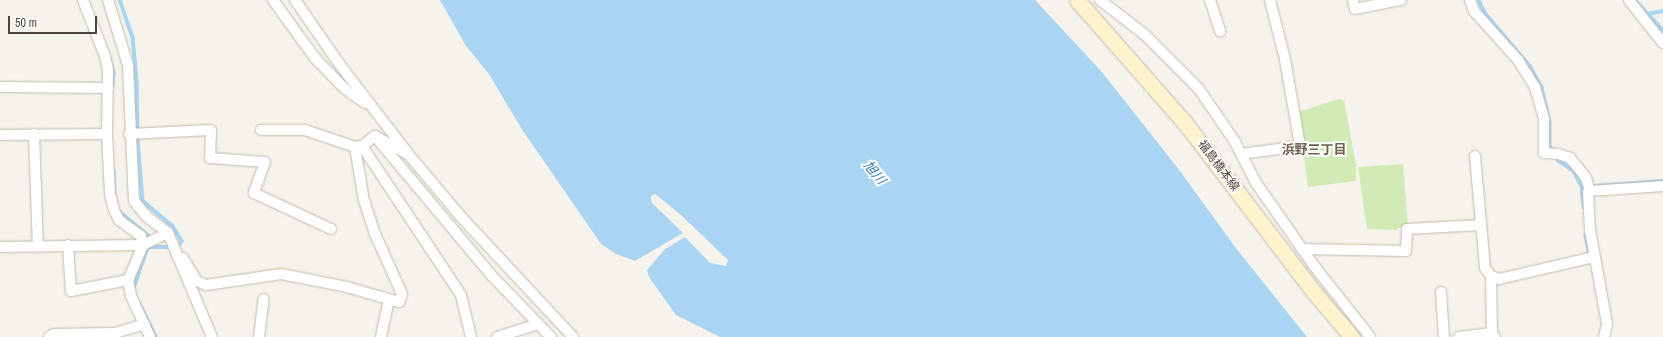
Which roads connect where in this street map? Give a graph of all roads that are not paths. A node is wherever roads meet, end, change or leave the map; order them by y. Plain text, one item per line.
1 (83, 0) edge
2 (108, 0) edge
3 (273, 0) edge
4 (295, 0) edge
5 (1077, 0) edge
6 (1100, 0) edge
7 (1210, 0) edge
8 (1270, 0) edge
9 (1353, 0) edge
10 (1401, 0) edge
11 (1470, 0) edge
12 (1628, 0) edge
13 (1220, 31) dead end
14 (1663, 43) edge
15 (0, 87) edge
16 (108, 88) junction
17 (374, 109) junction
18 (261, 130) dead end
19 (0, 134) edge
20 (34, 134) junction
21 (107, 134) junction
22 (129, 134) junction
23 (374, 136) junction
24 (358, 146) junction
25 (1241, 154) junction
26 (409, 155) junction
27 (1475, 156) dead end
28 (1663, 186) edge
29 (1589, 188) junction
30 (1481, 225) junction
31 (331, 229) dead end
32 (168, 233) junction
33 (68, 245) junction
34 (143, 245) junction
35 (38, 246) junction
36 (0, 247) edge
37 (1302, 249) junction
38 (178, 257) junction
39 (1592, 257) junction
40 (1491, 276) junction
41 (128, 280) junction
42 (1441, 292) dead end
43 (264, 299) dead end
44 (389, 300) junction
45 (145, 324) junction
46 (538, 324) junction
47 (1605, 334) edge
48 (1494, 335) edge
49 (49, 337) edge
50 (150, 337) edge
51 (212, 337) edge
52 (259, 337) edge
53 (381, 337) edge
54 (471, 337) edge
55 (497, 337) edge
56 (551, 337) edge
57 (573, 337) edge
58 (1352, 337) edge
59 (1370, 337) edge
60 (1444, 337) edge
61 (1459, 337) edge

1 - 16 street
2 - 22 street
3 - 17 street
4 - 17 street
5 - 58 main road, 福島橋本線
6 - 25 street
7 - 13 street
8 - 25 street
9 - 10 street
11 - 29 street
12 - 14 street
15 - 16 street
16 - 21 street
17 - 26 street
18 - 24 street
19 - 20 street
20 - 21 street
20 - 35 street
21 - 34 street
22 - 31 street
22 - 32 street
23 - 24 street
23 - 26 street
23 - 46 street
24 - 44 street
24 - 54 street
25 - 37 street
26 - 57 street
27 - 30 street
28 - 29 street
29 - 39 street
30 - 37 street
30 - 40 street
32 - 34 street
32 - 38 street
33 - 34 street
33 - 35 street
33 - 41 street
34 - 41 street
35 - 36 street
37 - 59 street
38 - 44 street
38 - 51 street
39 - 40 street
39 - 47 street
40 - 48 street
41 - 45 street
42 - 60 street
43 - 52 street
44 - 53 street
45 - 49 street
45 - 50 street
46 - 55 street
46 - 56 street
48 - 61 street

